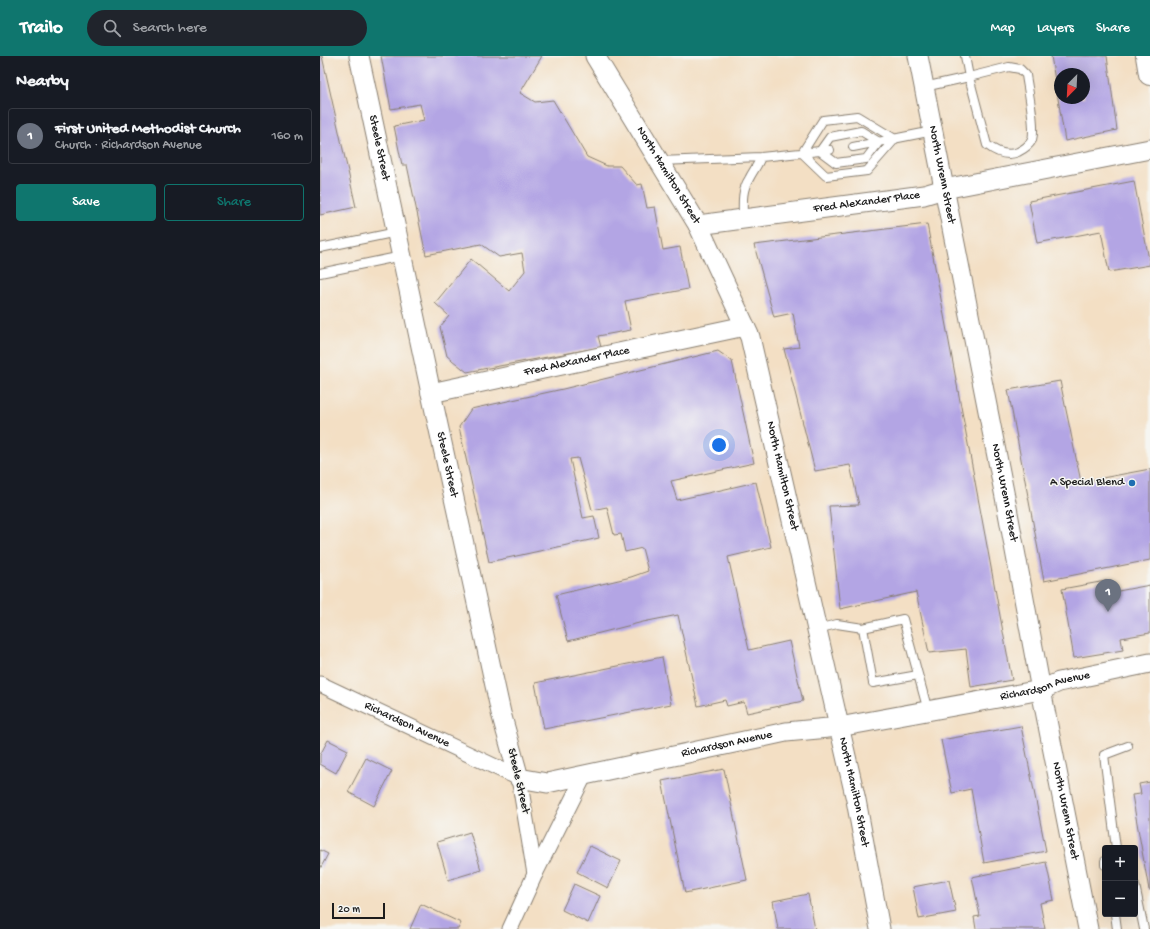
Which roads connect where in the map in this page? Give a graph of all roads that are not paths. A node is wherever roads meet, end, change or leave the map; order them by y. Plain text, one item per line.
1 (359, 56) edge
2 (595, 56) edge
3 (918, 56) edge
4 (965, 56) edge
5 (1147, 56) edge
6 (1150, 74) edge
7 (968, 77) junction
8 (924, 87) junction
9 (933, 131) junction
10 (895, 138) junction
11 (879, 142) junction
12 (853, 147) dead end
13 (1150, 149) edge
14 (830, 150) dead end
15 (820, 151) junction
16 (802, 153) junction
17 (761, 157) junction
18 (659, 161) junction
19 (944, 189) junction
20 (743, 219) junction
21 (698, 225) junction
22 (397, 232) junction
23 (320, 248) edge
24 (402, 256) junction
25 (320, 273) edge
26 (746, 326) junction
27 (431, 393) junction
28 (863, 628) junction
29 (817, 629) junction
30 (1150, 663) edge
31 (918, 675) junction
32 (320, 685) edge
33 (1041, 690) junction
34 (928, 711) junction
35 (839, 727) junction
36 (1128, 746) dead end
37 (584, 776) junction
38 (519, 778) junction
39 (1114, 833) junction
40 (1110, 845) edge
41 (1116, 845) edge
42 (1121, 845) edge
43 (536, 874) junction
44 (1138, 900) edge
45 (1115, 917) edge
46 (510, 929) edge
47 (880, 929) edge
48 (1088, 929) edge
49 (1118, 929) edge
50 (1144, 929) edge

1 - 22 street, Steele Street
2 - 18 street, North Hamilton Street
3 - 8 street, North Wrenn Street
4 - 7 lane
5 - 6 main road
7 - 7 lane
7 - 8 lane
8 - 9 street, North Wrenn Street
9 - 10 lane
9 - 19 street, North Wrenn Street
10 - 11 lane
10 - 16 lane
10 - 16 lane
11 - 12 lane
11 - 15 lane
11 - 15 lane
13 - 19 street, Fred Alexander Place
14 - 15 lane
15 - 16 lane
16 - 17 lane
17 - 18 lane
17 - 20 lane
18 - 21 street, North Hamilton Street
19 - 20 street, Fred Alexander Place
19 - 33 street, North Wrenn Street
20 - 21 street, Fred Alexander Place
21 - 26 street, North Hamilton Street
22 - 23 lane
22 - 24 street, Steele Street
24 - 25 lane
24 - 27 street, Steele Street
26 - 27 street, Fred Alexander Place
26 - 29 street, North Hamilton Street
27 - 38 street, Steele Street
28 - 29 lane
28 - 31 lane
28 - 31 lane
29 - 35 street, North Hamilton Street
30 - 33 street, Richardson Avenue
31 - 34 lane
32 - 38 street, Richardson Avenue
33 - 34 street, Richardson Avenue
33 - 48 street, North Wrenn Street
34 - 35 street, Richardson Avenue
35 - 37 street, Richardson Avenue
35 - 47 street, North Hamilton Street
36 - 39 lane
37 - 38 street, Richardson Avenue
37 - 43 street
38 - 43 street, Steele Street
39 - 40 lane
39 - 41 lane
39 - 42 lane
43 - 46 street
44 - 50 lane
45 - 49 lane

